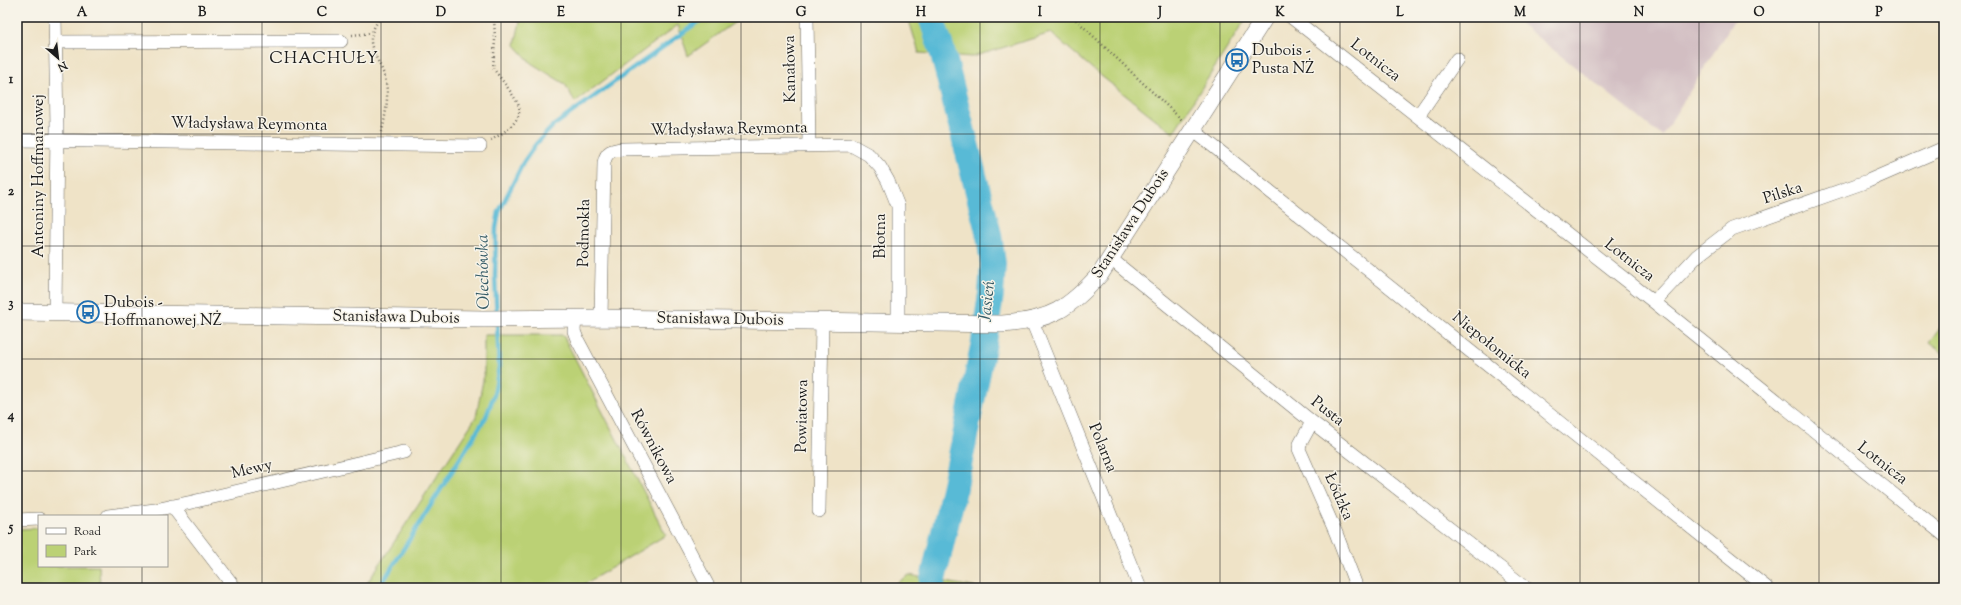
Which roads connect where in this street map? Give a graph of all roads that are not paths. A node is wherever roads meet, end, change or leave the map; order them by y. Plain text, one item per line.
1 (55, 17) edge
2 (807, 17) edge
3 (1265, 17) edge
4 (1291, 17) edge
5 (341, 41) road end
6 (55, 42) junction
7 (1457, 59) dead end
8 (1418, 116) junction
9 (1193, 130) junction
10 (17, 140) edge
11 (56, 140) junction
12 (809, 145) junction
13 (851, 145) joint
14 (480, 146) road end
15 (1944, 148) edge
16 (609, 152) joint
17 (1111, 259) junction
18 (1654, 302) junction
19 (17, 312) edge
20 (55, 312) junction
21 (601, 318) junction
22 (575, 319) junction
23 (822, 321) junction
24 (1032, 321) junction
25 (898, 322) junction
26 (1312, 422) junction
27 (404, 452) dead end
28 (172, 506) junction
29 (819, 511) dead end
30 (114, 515) edge
31 (38, 519) edge
32 (17, 520) edge
33 (1944, 535) edge
34 (235, 588) edge
35 (709, 588) edge
36 (1140, 588) edge
37 (1357, 588) edge
38 (1526, 588) edge
39 (1767, 588) edge

1 - 6 street, Antoniny Hoffmanowej
2 - 12 street, Kanałowa
3 - 9 street, Stanisława Dubois
4 - 8 street, Lotnicza
5 - 6 street
6 - 11 street, Antoniny Hoffmanowej
7 - 8 street
8 - 18 street, Lotnicza
9 - 17 street, Stanisława Dubois
9 - 39 street, Niepołomicka
10 - 11 street, Władysława Reymonta
11 - 14 street, Władysława Reymonta
11 - 20 street, Antoniny Hoffmanowej
12 - 13 street, Władysława Reymonta
12 - 16 street, Władysława Reymonta
13 - 25 street, Błotna
15 - 18 street, Pilska
16 - 21 street, Podmokła
17 - 24 street, Stanisława Dubois
17 - 26 street, Pusta
18 - 33 street, Lotnicza
19 - 20 street, Stanisława Dubois
20 - 22 street, Stanisława Dubois
21 - 22 street, Stanisława Dubois
21 - 23 street, Stanisława Dubois
22 - 35 street, Równikowa
23 - 25 street, Stanisława Dubois
23 - 29 street, Powiatowa
24 - 25 street, Stanisława Dubois
24 - 36 street, Polarna
26 - 37 street, Łódzka
26 - 38 street, Pusta
27 - 28 street, Mewy
28 - 30 street, Mewy
28 - 34 street
31 - 32 street

